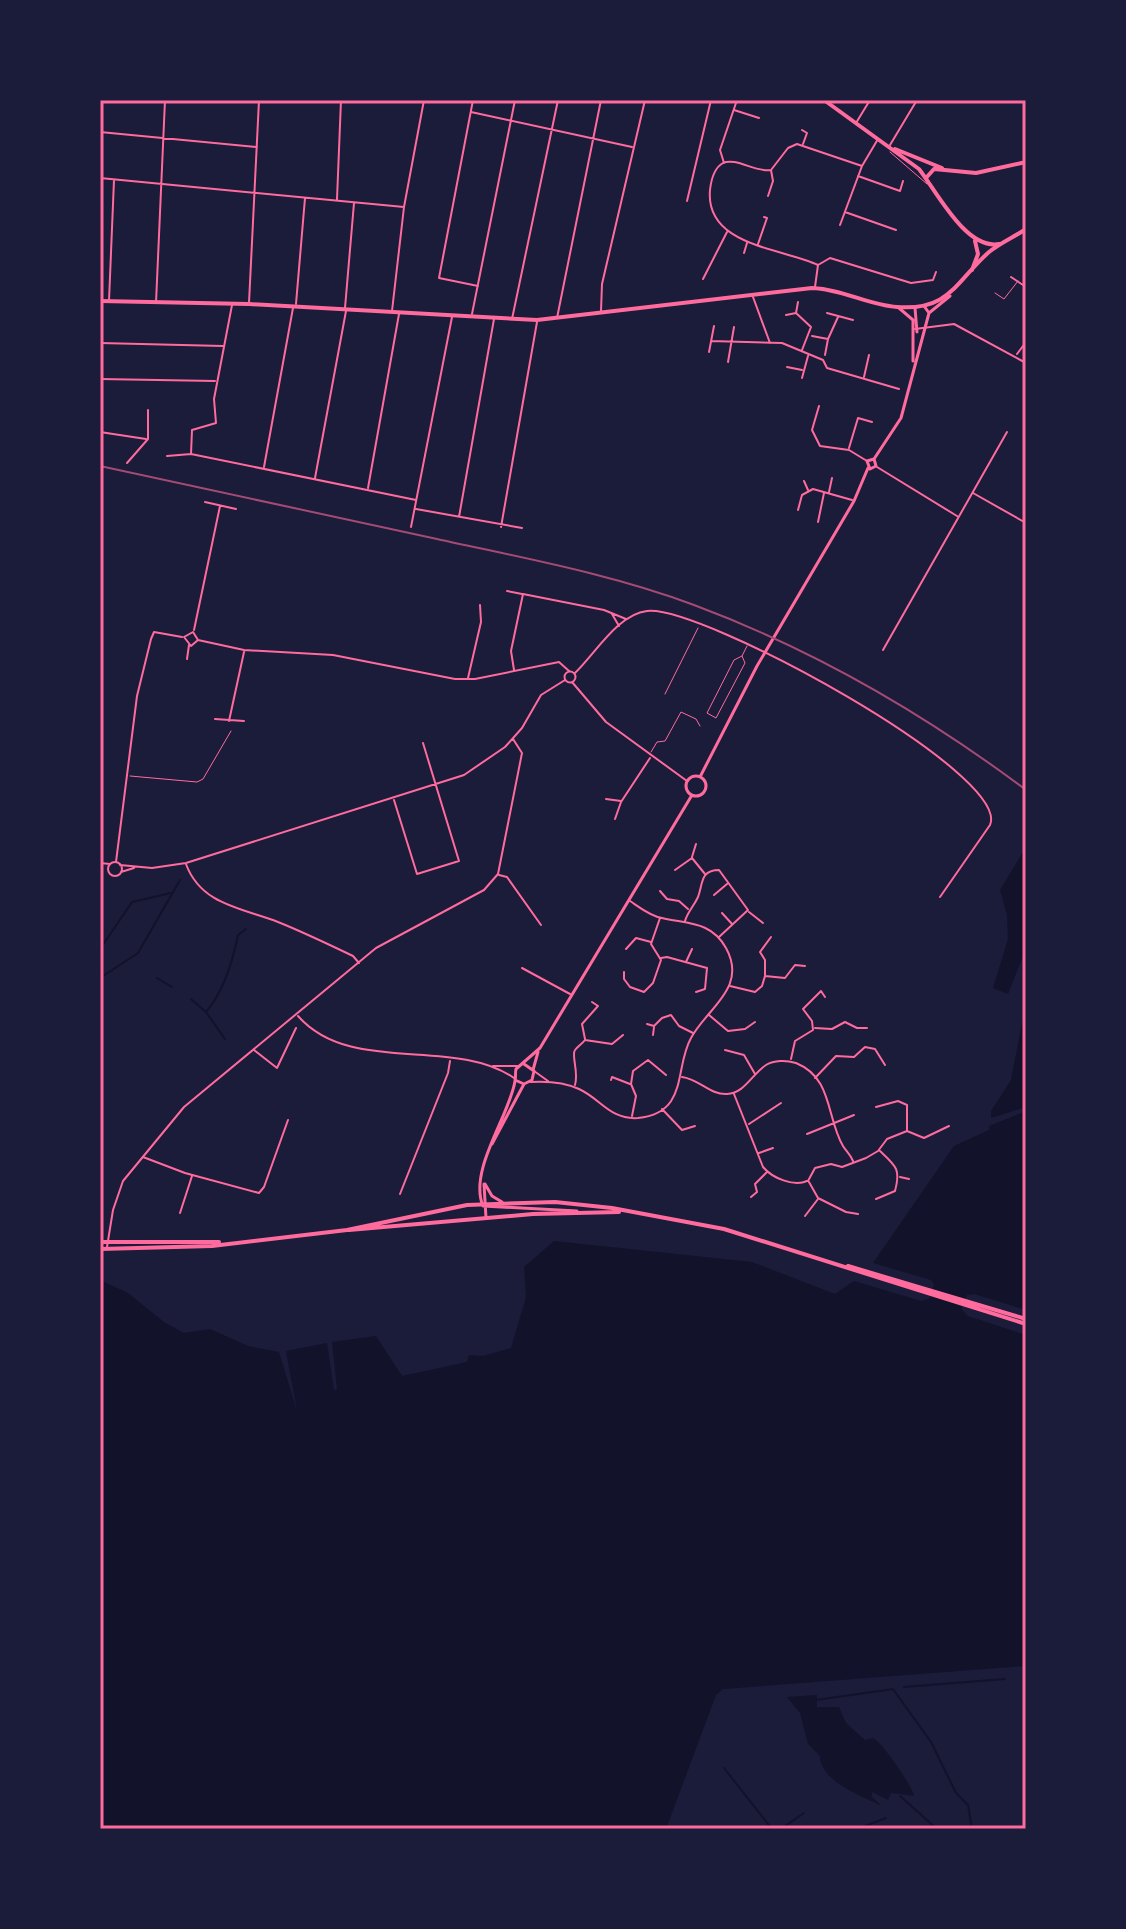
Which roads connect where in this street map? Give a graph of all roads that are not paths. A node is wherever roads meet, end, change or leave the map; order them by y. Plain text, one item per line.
1 (165, 100) edge
2 (242, 100) edge
3 (341, 100) edge
4 (424, 100) edge
5 (473, 100) edge
6 (515, 100) edge
7 (558, 100) edge
8 (601, 100) edge
9 (645, 100) edge
10 (711, 100) edge
11 (737, 100) edge
12 (824, 100) edge
13 (870, 100) edge
14 (917, 100) edge
15 (259, 101) edge
16 (733, 110) junction
17 (470, 112) junction
18 (759, 118) dead end
19 (511, 121) junction
20 (856, 124) junction
21 (552, 129) junction
22 (802, 130) dead end
23 (100, 132) edge
24 (593, 138) junction
25 (163, 139) junction
26 (878, 139) junction
27 (803, 144) junction
28 (889, 146) junction
29 (257, 147) junction
30 (633, 148) junction
31 (1026, 162) edge
32 (724, 163) junction
33 (862, 166) junction
34 (771, 170) junction
35 (952, 172) junction
36 (858, 176) junction
37 (100, 178) edge
38 (114, 179) junction
39 (903, 181) dead end
40 (926, 182) junction
41 (161, 184) junction
42 (254, 192) junction
43 (768, 196) dead end
44 (305, 197) junction
45 (336, 200) junction
46 (687, 201) dead end
47 (354, 202) junction
48 (404, 207) junction
49 (845, 212) junction
50 (764, 217) dead end
51 (840, 225) dead end
52 (1026, 229) edge
53 (896, 230) dead end
54 (727, 232) junction
55 (974, 240) junction
56 (748, 241) junction
57 (1002, 243) junction
58 (758, 244) junction
59 (744, 253) dead end
60 (818, 265) junction
61 (936, 272) dead end
62 (969, 276) junction
63 (1011, 277) dead end
64 (703, 279) dead end
65 (1018, 281) junction
66 (478, 286) junction
67 (1026, 287) edge
68 (815, 288) junction
69 (995, 293) dead end
70 (950, 296) junction
71 (753, 297) junction
72 (100, 301) edge
73 (109, 301) junction
74 (798, 302) dead end
75 (156, 303) junction
76 (232, 304) junction
77 (249, 304) junction
78 (924, 306) junction
79 (294, 307) junction
80 (896, 307) junction
81 (915, 307) junction
82 (345, 310) junction
83 (392, 312) junction
84 (400, 312) junction
85 (601, 312) junction
86 (796, 313) junction
87 (827, 313) dead end
88 (929, 313) junction
89 (786, 315) dead end
90 (452, 316) junction
91 (838, 316) junction
92 (471, 318) junction
93 (494, 319) junction
94 (557, 319) junction
95 (512, 320) junction
96 (537, 320) junction
97 (853, 320) dead end
98 (714, 326) dead end
99 (734, 327) dead end
100 (924, 328) junction
101 (916, 329) junction
102 (810, 336) junction
103 (828, 339) junction
104 (711, 341) junction
105 (1026, 342) edge
106 (100, 343) edge
107 (770, 344) junction
108 (731, 345) junction
109 (224, 346) junction
110 (709, 352) dead end
111 (801, 352) junction
112 (808, 355) junction
113 (825, 355) dead end
114 (869, 355) dead end
115 (1016, 356) junction
116 (728, 362) dead end
117 (913, 362) junction
118 (1026, 363) edge
119 (787, 367) dead end
120 (804, 371) junction
121 (864, 377) junction
122 (802, 378) dead end
123 (100, 379) edge
124 (217, 381) junction
125 (899, 389) dead end
126 (819, 406) dead end
127 (148, 410) dead end
128 (872, 422) dead end
129 (100, 432) edge
130 (1007, 432) dead end
131 (148, 439) junction
132 (849, 450) junction
133 (191, 454) junction
134 (167, 456) dead end
135 (874, 459) junction
136 (867, 461) junction
137 (127, 463) dead end
138 (876, 466) junction
139 (868, 468) junction
140 (263, 469) junction
141 (832, 478) dead end
142 (314, 480) junction
143 (804, 481) dead end
144 (368, 490) junction
145 (808, 490) junction
146 (827, 492) junction
147 (972, 493) junction
148 (416, 500) junction
149 (854, 501) junction
150 (205, 502) dead end
151 (220, 506) junction
152 (236, 509) dead end
153 (415, 509) junction
154 (798, 510) dead end
155 (459, 517) junction
156 (958, 517) junction
157 (818, 522) dead end
158 (1026, 523) edge
159 (411, 527) dead end
160 (501, 527) junction
161 (522, 528) dead end
162 (507, 591) dead end
163 (523, 594) junction
164 (480, 605) dead end
165 (611, 614) junction
166 (626, 619) junction
167 (699, 625) junction
168 (620, 627) junction
169 (193, 632) junction
170 (184, 637) junction
171 (198, 640) junction
172 (748, 644) junction
173 (189, 645) junction
174 (244, 650) junction
175 (883, 650) dead end
176 (742, 656) junction
177 (187, 659) dead end
178 (514, 671) junction
179 (569, 671) junction
180 (575, 673) junction
181 (469, 680) junction
182 (565, 680) junction
183 (572, 682) junction
184 (722, 683) junction
185 (732, 688) junction
186 (665, 694) dead end
187 (215, 719) dead end
188 (229, 721) junction
189 (244, 721) dead end
190 (700, 726) dead end
191 (231, 731) dead end
192 (513, 739) junction
193 (423, 743) dead end
194 (650, 755) junction
195 (127, 775) junction
196 (700, 777) junction
197 (687, 781) junction
198 (436, 785) junction
199 (692, 795) junction
200 (393, 799) junction
201 (606, 799) dead end
202 (621, 802) junction
203 (615, 819) dead end
204 (696, 844) dead end
205 (692, 858) junction
206 (116, 862) junction
207 (186, 863) junction
208 (100, 864) edge
209 (110, 864) junction
210 (120, 865) junction
211 (136, 868) junction
212 (108, 869) junction
213 (675, 870) dead end
214 (121, 872) junction
215 (498, 874) junction
216 (706, 875) junction
217 (727, 884) junction
218 (660, 891) dead end
219 (714, 895) dead end
220 (940, 897) dead end
221 (629, 900) junction
222 (689, 910) junction
223 (747, 912) junction
224 (722, 913) dead end
225 (660, 918) junction
226 (685, 921) junction
227 (763, 923) dead end
228 (541, 925) dead end
229 (733, 926) junction
230 (771, 937) dead end
231 (719, 938) junction
232 (652, 942) junction
233 (626, 949) dead end
234 (692, 949) dead end
235 (661, 958) junction
236 (686, 962) junction
237 (359, 963) junction
238 (805, 966) dead end
239 (522, 968) dead end
240 (624, 972) dead end
241 (765, 976) junction
242 (730, 986) junction
243 (696, 992) dead end
244 (573, 996) junction
245 (825, 997) dead end
246 (600, 1001) dead end
247 (592, 1002) dead end
248 (598, 1006) junction
249 (298, 1015) junction
250 (709, 1015) junction
251 (755, 1022) dead end
252 (647, 1024) dead end
253 (654, 1026) junction
254 (296, 1028) dead end
255 (813, 1028) junction
256 (867, 1028) dead end
257 (693, 1034) junction
258 (623, 1035) dead end
259 (653, 1035) dead end
260 (585, 1040) junction
261 (540, 1048) junction
262 (254, 1050) junction
263 (725, 1050) dead end
264 (450, 1059) junction
265 (791, 1062) junction
266 (520, 1065) junction
267 (885, 1065) dead end
268 (492, 1066) junction
269 (533, 1070) junction
270 (666, 1075) dead end
271 (756, 1075) junction
272 (682, 1076) junction
273 (815, 1078) junction
274 (515, 1079) junction
275 (611, 1080) dead end
276 (530, 1082) junction
277 (549, 1082) junction
278 (524, 1084) junction
279 (631, 1084) junction
280 (574, 1087) junction
281 (733, 1093) junction
282 (913, 1102) dead end
283 (781, 1103) dead end
284 (907, 1105) junction
285 (876, 1107) dead end
286 (661, 1109) junction
287 (854, 1115) dead end
288 (632, 1118) junction
289 (288, 1120) dead end
290 (836, 1123) junction
291 (748, 1124) junction
292 (695, 1126) dead end
293 (949, 1126) dead end
294 (907, 1131) junction
295 (807, 1134) dead end
296 (492, 1144) junction
297 (773, 1148) dead end
298 (879, 1150) junction
299 (758, 1153) junction
300 (142, 1156) junction
301 (853, 1161) junction
302 (767, 1172) junction
303 (193, 1175) junction
304 (900, 1177) junction
305 (909, 1179) dead end
306 (483, 1180) junction
307 (808, 1181) junction
308 (757, 1192) junction
309 (400, 1194) dead end
310 (763, 1196) dead end
311 (751, 1197) dead end
312 (818, 1198) junction
313 (876, 1199) dead end
314 (502, 1202) junction
315 (484, 1205) junction
316 (580, 1212) junction
317 (624, 1212) junction
318 (180, 1213) dead end
319 (858, 1214) dead end
320 (805, 1216) dead end
321 (486, 1218) junction
322 (347, 1230) junction
323 (100, 1242) edge
324 (107, 1242) junction
325 (226, 1242) junction
326 (103, 1249) edge
327 (1026, 1322) edge

1 - 25 street
2 - 15 street
3 - 45 street
4 - 48 street
5 - 17 street
6 - 19 street
7 - 21 street
8 - 24 street
9 - 30 street
10 - 46 street
11 - 16 street
12 - 20 main road
13 - 20 street
14 - 28 street
15 - 29 street
16 - 18 street
16 - 32 street
17 - 19 street
17 - 66 street
19 - 21 street
19 - 66 street
20 - 26 main road
21 - 24 street
21 - 95 street
22 - 27 street
23 - 25 street
24 - 30 street
24 - 94 street
25 - 29 street
25 - 41 street
26 - 28 main road
26 - 33 street
27 - 33 street
27 - 34 street
28 - 35 main road
28 - 40 main road
29 - 42 street
30 - 85 street
31 - 35 main road
32 - 34 street
32 - 54 street
33 - 36 street
34 - 43 street
35 - 40 main road
36 - 39 street
36 - 49 street
37 - 38 street
38 - 41 street
38 - 73 street
40 - 55 main road
41 - 42 street
41 - 75 street
42 - 44 street
42 - 77 street
44 - 45 street
44 - 79 street
45 - 47 street
47 - 48 street
47 - 82 street
48 - 83 street
49 - 51 street
49 - 53 street
50 - 58 street
52 - 57 main road
54 - 56 street
54 - 64 street
55 - 57 main road
55 - 62 main road
56 - 58 street
56 - 59 street
57 - 62 main road
58 - 60 street
60 - 61 street
60 - 68 street
62 - 70 main road
63 - 65 street
65 - 67 street
65 - 69 lane
66 - 92 street
68 - 71 main road
68 - 80 main road
70 - 78 main road
70 - 88 street
71 - 85 main road
71 - 107 street
72 - 73 main road
73 - 75 main road
74 - 86 street
75 - 76 main road
76 - 77 main road
76 - 109 street
77 - 79 main road
78 - 81 main road
78 - 88 street
79 - 82 main road
79 - 140 street
80 - 81 main road
80 - 101 street
81 - 101 street
82 - 83 main road
82 - 142 street
83 - 84 main road
84 - 90 main road
84 - 144 street
85 - 94 main road
86 - 89 street
86 - 102 street
87 - 91 street
88 - 100 street
90 - 92 main road
90 - 148 street
91 - 97 street
91 - 103 street
92 - 93 main road
93 - 95 main road
93 - 155 street
94 - 96 main road
95 - 96 main road
96 - 160 street
98 - 104 street
99 - 108 street
100 - 101 street
100 - 115 street
100 - 117 street
101 - 117 street
102 - 103 street
102 - 111 street
103 - 113 street
104 - 108 street
104 - 110 street
105 - 115 street
106 - 109 street
107 - 108 street
107 - 111 street
108 - 116 street
109 - 124 street
111 - 112 street
112 - 120 street
112 - 121 street
114 - 121 street
115 - 118 street
117 - 135 street
119 - 120 street
120 - 122 street
121 - 125 street
123 - 124 street
124 - 133 street
126 - 132 street
127 - 131 street
128 - 132 street
129 - 131 street
130 - 147 street
131 - 137 street
132 - 136 street
133 - 134 street
133 - 140 street
135 - 136 street
135 - 138 street
136 - 139 street
138 - 139 street
138 - 156 street
139 - 149 street
140 - 142 street
141 - 146 street
142 - 144 street
143 - 145 street
144 - 148 street
145 - 146 street
145 - 154 street
146 - 149 street
146 - 157 street
147 - 156 street
147 - 158 street
148 - 153 street
149 - 196 street
150 - 151 street
151 - 152 street
151 - 169 street
153 - 155 street
153 - 159 street
155 - 160 street
156 - 175 street
160 - 161 street
162 - 163 street
163 - 165 street
163 - 178 street
164 - 181 street
165 - 166 street
165 - 168 street
166 - 167 street
166 - 168 street
167 - 172 street
167 - 186 lane
168 - 180 street
169 - 170 street
169 - 171 street
170 - 173 street
170 - 195 street
171 - 173 street
171 - 174 street
172 - 176 lane
172 - 220 street
173 - 177 street
174 - 181 street
174 - 188 street
176 - 184 lane
176 - 185 lane
178 - 179 street
178 - 181 street
179 - 180 street
179 - 182 street
180 - 183 street
182 - 183 street
182 - 192 street
183 - 194 street
184 - 185 lane
184 - 185 lane
187 - 188 street
188 - 189 street
190 - 194 lane
191 - 195 lane
192 - 198 street
192 - 215 street
193 - 198 street
194 - 197 street
194 - 202 street
195 - 206 street
196 - 197 street
196 - 199 street
197 - 199 street
198 - 200 street
198 - 200 street
199 - 221 street
200 - 207 street
201 - 202 street
202 - 203 street
204 - 205 street
205 - 213 street
205 - 216 street
206 - 209 street
206 - 210 street
207 - 211 street
207 - 237 street
208 - 209 street
208 - 212 street
209 - 212 street
210 - 211 street
210 - 214 street
211 - 214 street
212 - 214 street
215 - 228 street
215 - 237 street
216 - 217 street
216 - 222 street
217 - 219 street
217 - 223 street
218 - 222 street
221 - 225 street
221 - 244 street
222 - 226 street
223 - 227 street
223 - 229 street
224 - 229 street
225 - 226 street
225 - 232 street
226 - 231 street
229 - 231 street
230 - 241 street
231 - 242 street
232 - 233 street
232 - 235 street
234 - 236 street
235 - 236 street
235 - 240 street
236 - 243 street
237 - 249 street
238 - 241 street
239 - 244 street
241 - 242 street
242 - 250 street
244 - 261 street
245 - 255 street
246 - 248 street
247 - 248 street
248 - 260 street
249 - 262 street
249 - 264 street
250 - 251 street
250 - 257 street
252 - 253 street
253 - 257 street
253 - 259 street
254 - 262 street
255 - 256 street
255 - 265 street
257 - 272 street
258 - 260 street
260 - 280 street
261 - 266 street
261 - 269 street
262 - 300 street
263 - 271 street
264 - 268 street
264 - 309 street
265 - 271 street
265 - 273 street
266 - 268 street
266 - 269 street
266 - 274 street
267 - 273 street
268 - 274 street
269 - 276 street
269 - 277 street
270 - 279 street
271 - 281 street
272 - 281 street
272 - 286 street
273 - 290 street
274 - 278 street
274 - 296 street
275 - 279 street
276 - 277 street
276 - 278 street
277 - 280 street
278 - 296 street
279 - 288 street
280 - 288 street
281 - 291 street
282 - 284 street
283 - 291 street
284 - 285 street
284 - 294 street
286 - 288 street
286 - 292 street
287 - 290 street
289 - 303 street
290 - 295 street
290 - 301 street
291 - 299 street
293 - 294 street
294 - 298 street
296 - 306 street
297 - 299 street
298 - 301 street
298 - 304 street
299 - 302 street
300 - 303 street
300 - 324 street
301 - 307 street
302 - 307 street
302 - 308 street
303 - 318 street
304 - 305 street
304 - 313 street
306 - 314 street
306 - 315 street
307 - 312 street
308 - 310 street
308 - 311 street
312 - 319 street
312 - 320 street
314 - 315 main road
314 - 317 main road
315 - 316 street
315 - 321 street
315 - 322 main road
316 - 317 main road
316 - 321 main road
317 - 327 main road
321 - 322 main road
322 - 325 main road
323 - 324 main road
324 - 325 main road
324 - 326 street
325 - 326 main road

